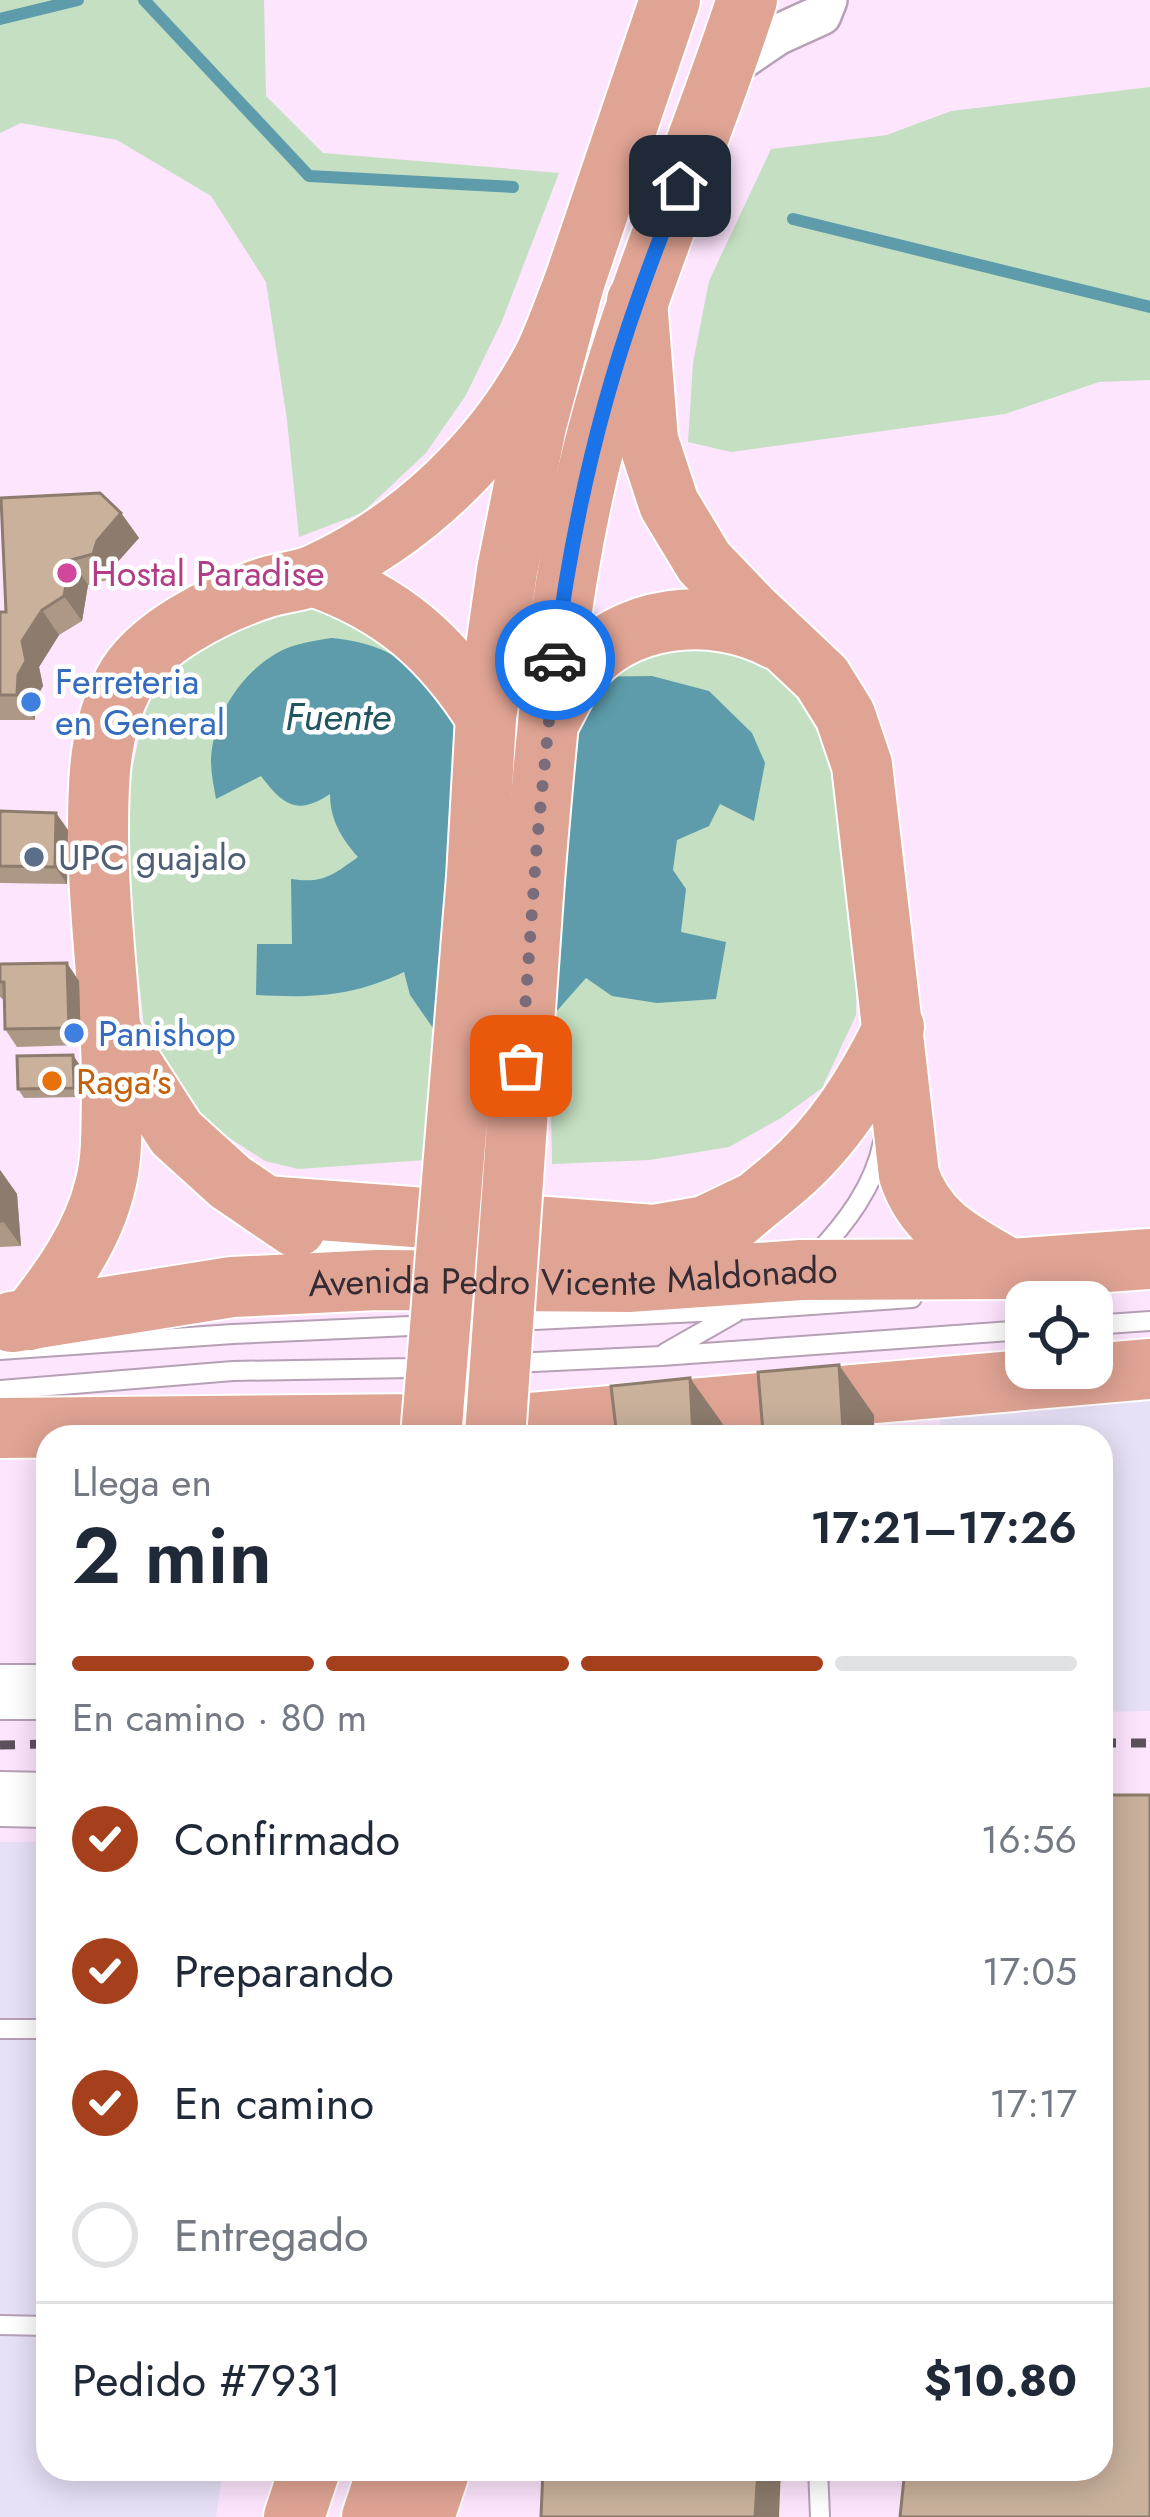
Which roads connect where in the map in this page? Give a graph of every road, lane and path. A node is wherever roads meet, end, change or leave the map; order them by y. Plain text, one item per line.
1 (670, 0) edge
2 (747, 0) edge
3 (827, 0) edge
4 (724, 71) junction
5 (574, 283) junction
6 (637, 301) junction
7 (313, 576) junction
8 (784, 643) junction
9 (486, 717) junction
10 (547, 726) junction
11 (505, 879) junction
12 (894, 1027) junction
13 (112, 1035) junction
14 (176, 1132) junction
15 (111, 1156) junction
16 (751, 1204) junction
17 (265, 1206) junction
18 (326, 1246) junction
19 (465, 1253) dead end
20 (488, 1254) dead end
21 (534, 1256) dead end
22 (1150, 1259) edge
23 (650, 1269) junction
24 (801, 1270) junction
25 (1009, 1270) junction
26 (377, 1280) junction
27 (942, 1296) dead end
28 (740, 1310) junction
29 (1150, 1321) edge
30 (487, 1322) dead end
31 (464, 1323) dead end
32 (1113, 1324) edge
33 (1005, 1331) edge
34 (8, 1332) edge
35 (661, 1356) junction
36 (1150, 1369) edge
37 (0, 1390) edge
38 (411, 1409) edge
39 (82, 1425) edge
40 (486, 1425) edge
41 (519, 1425) edge
42 (589, 1425) edge
43 (36, 1427) edge
44 (0, 1429) edge
45 (0, 1692) edge
46 (36, 1692) edge
47 (0, 1799) edge
48 (36, 1800) edge
49 (0, 2029) edge
50 (36, 2029) edge
51 (0, 2325) edge
52 (36, 2326) edge
53 (263, 2481) edge
54 (306, 2481) edge
55 (384, 2481) edge
56 (436, 2481) edge
57 (818, 2481) edge
58 (253, 2517) edge
59 (294, 2517) edge
60 (372, 2517) edge
61 (424, 2517) edge
62 (820, 2517) edge

1 - 5 main road
2 - 4 main road
3 - 4 street
4 - 6 main road
5 - 7 main road
5 - 9 main road
6 - 8 main road
6 - 10 main road
7 - 9 main road
7 - 13 main road
8 - 10 main road
8 - 12 main road
9 - 11 main road
10 - 11 main road
11 - 38 main road, bridge
11 - 41 main road, bridge
12 - 16 main road
12 - 24 lane
12 - 25 main road
13 - 14 main road
13 - 15 main road
14 - 15 main road
14 - 17 main road
15 - 34 main road
16 - 17 main road
16 - 23 main road
17 - 18 main road
18 - 19 lane
18 - 26 main road
20 - 21 lane
22 - 25 main road, Avenida Pedro Vicente Maldonado
23 - 24 main road, Avenida Pedro Vicente Maldonado
23 - 26 main road, Avenida Pedro Vicente Maldonado
24 - 25 main road, Avenida Pedro Vicente Maldonado
24 - 28 lane
26 - 34 main road, Avenida Pedro Vicente Maldonado
27 - 28 lane
28 - 30 lane
28 - 35 lane
29 - 32 lane
31 - 34 lane
33 - 35 lane
35 - 38 lane
36 - 42 main road
37 - 38 lane
38 - 39 main road
38 - 40 main road
43 - 44 main road
45 - 46 main road
47 - 48 main road
49 - 50 lane
51 - 52 lane
53 - 58 main road
54 - 59 main road
55 - 60 main road
56 - 61 main road
57 - 62 lane

